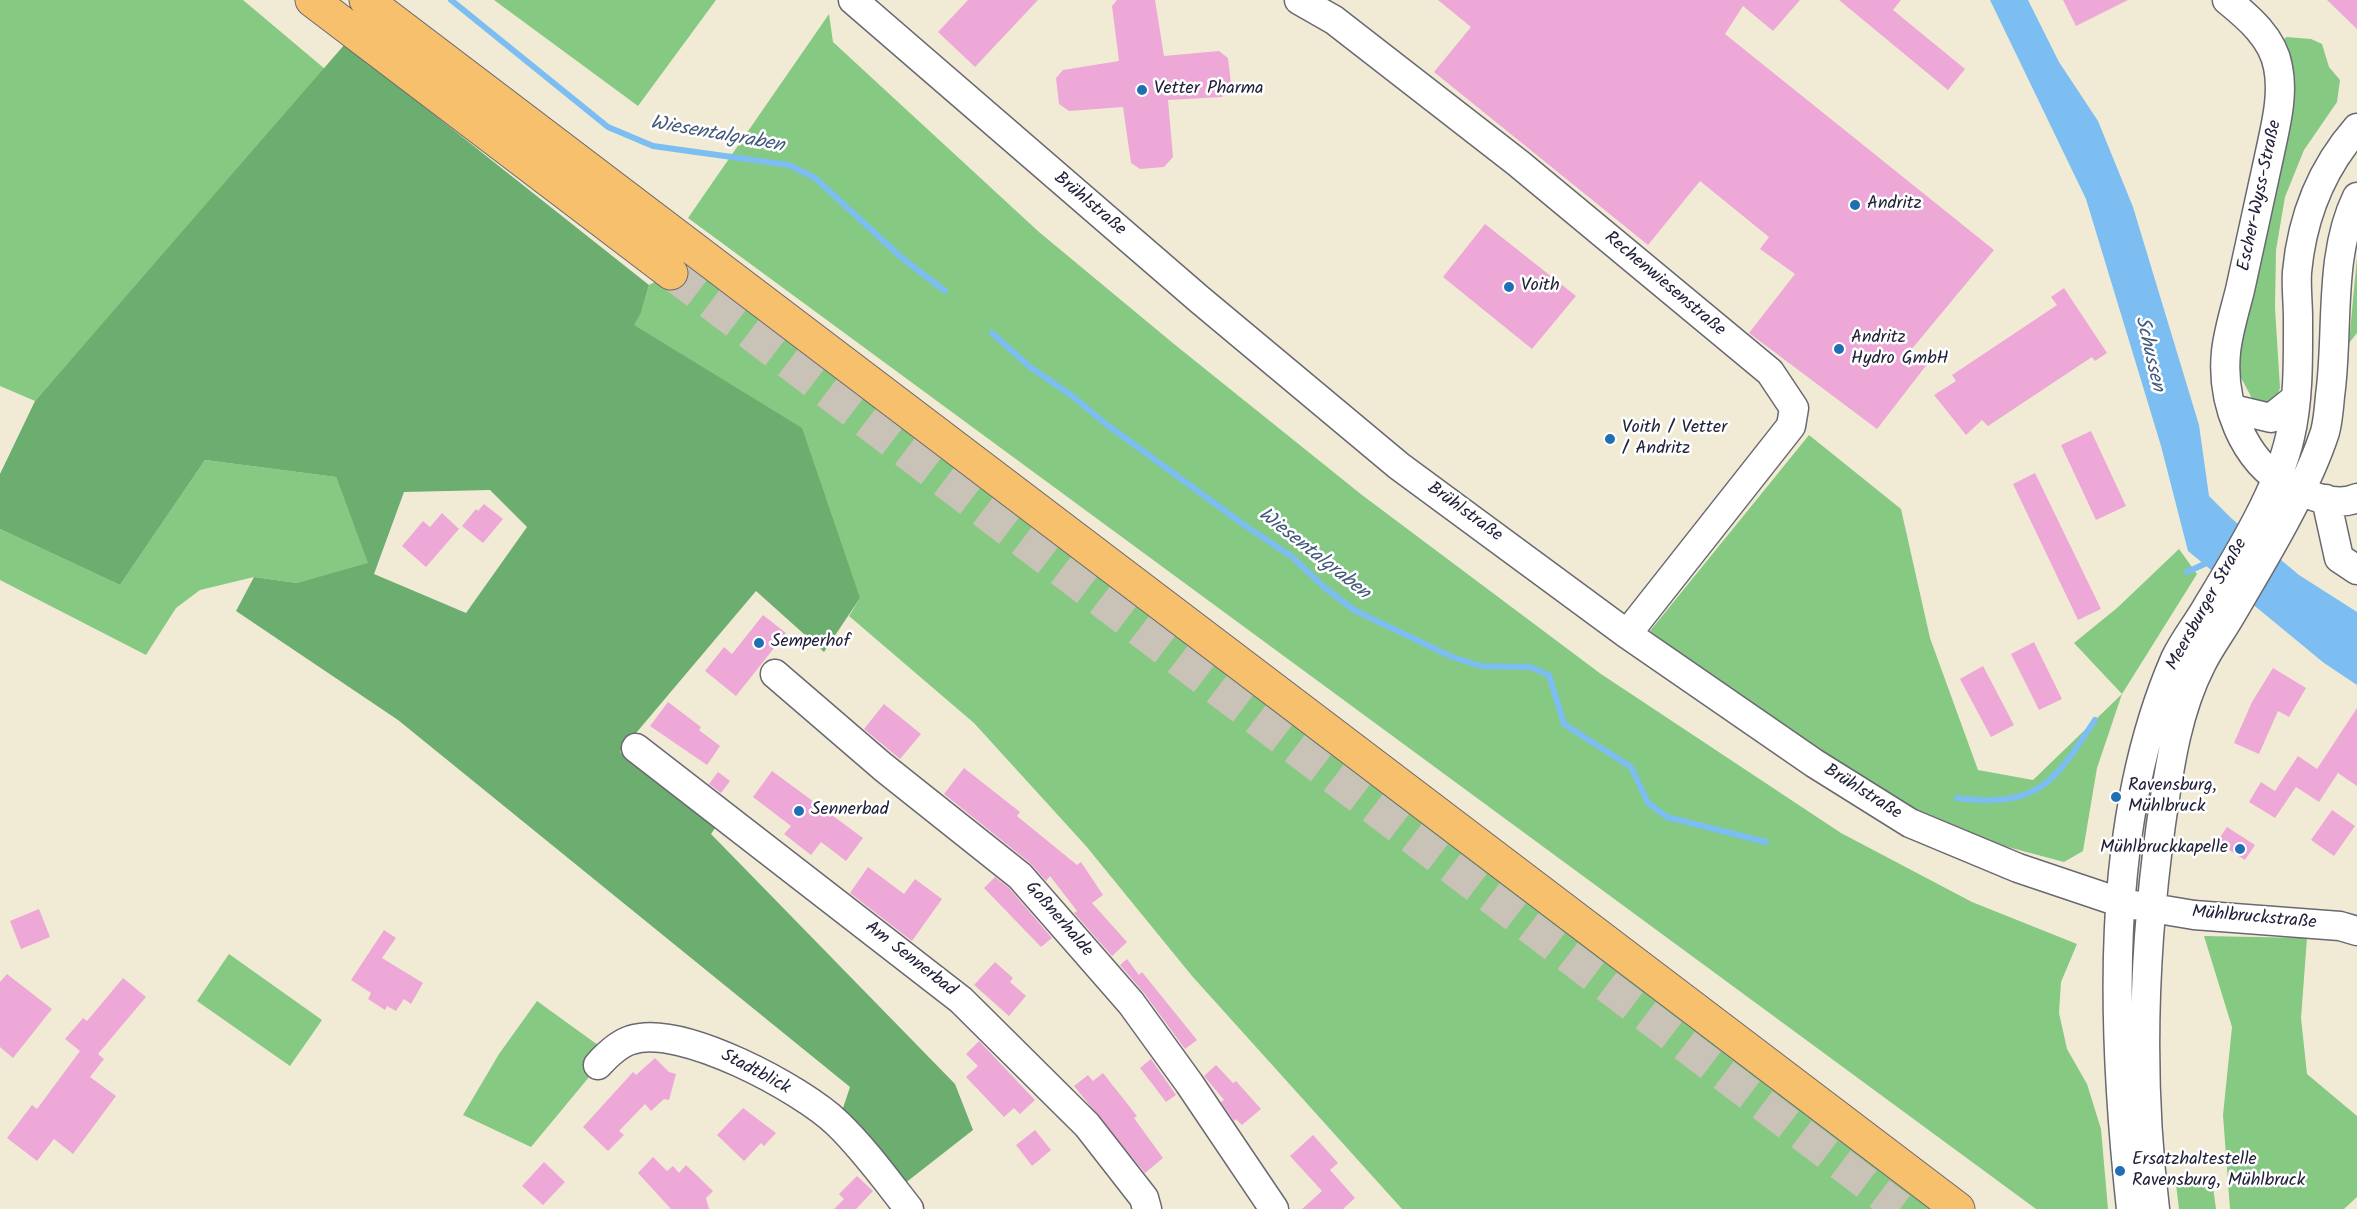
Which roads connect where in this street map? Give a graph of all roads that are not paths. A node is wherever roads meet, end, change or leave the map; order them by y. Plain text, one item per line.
1 (312, 0) edge
2 (366, 0) edge
3 (853, 0) edge
4 (1299, 0) edge
5 (2227, 0) edge
6 (2357, 128) edge
7 (2357, 197) edge
8 (671, 273) tunnel mouth
9 (2296, 398) junction
10 (2233, 409) junction
11 (2288, 484) junction
12 (2357, 498) edge
13 (2326, 499) junction
14 (2357, 570) edge
15 (2219, 612) junction
16 (1627, 634) junction
17 (781, 678) dead end
18 (636, 748) dead end
19 (2122, 903) junction
20 (2150, 909) junction
21 (2357, 931) edge
22 (598, 1065) dead end
23 (909, 1209) edge
24 (1147, 1209) edge
25 (1274, 1209) edge
26 (1958, 1209) edge
27 (2131, 1209) edge
28 (2155, 1209) edge

1 - 8 highway
2 - 26 highway
3 - 16 street, Brühlstraße
4 - 16 street, Rechenwiesenstraße
5 - 10 street, Escher-Wyss-Straße
6 - 9 street, Meersburger Straße
7 - 11 street, Meersburger Straße
9 - 10 street
9 - 11 street, Meersburger Straße
10 - 11 street, Escher-Wyss-Straße
11 - 13 street
11 - 15 street, Meersburger Straße
12 - 13 street
13 - 14 street
15 - 19 street, Meersburger Straße
15 - 20 street, Meersburger Straße
16 - 19 street, Brühlstraße
17 - 25 street, Goßnerhalde
18 - 24 street, Am Sennerbad
19 - 20 street, Brühlstraße
19 - 27 street, Meersburger Straße
20 - 21 street, Mühlbruckstraße
20 - 28 street, Meersburger Straße
22 - 23 street, Stadtblick

